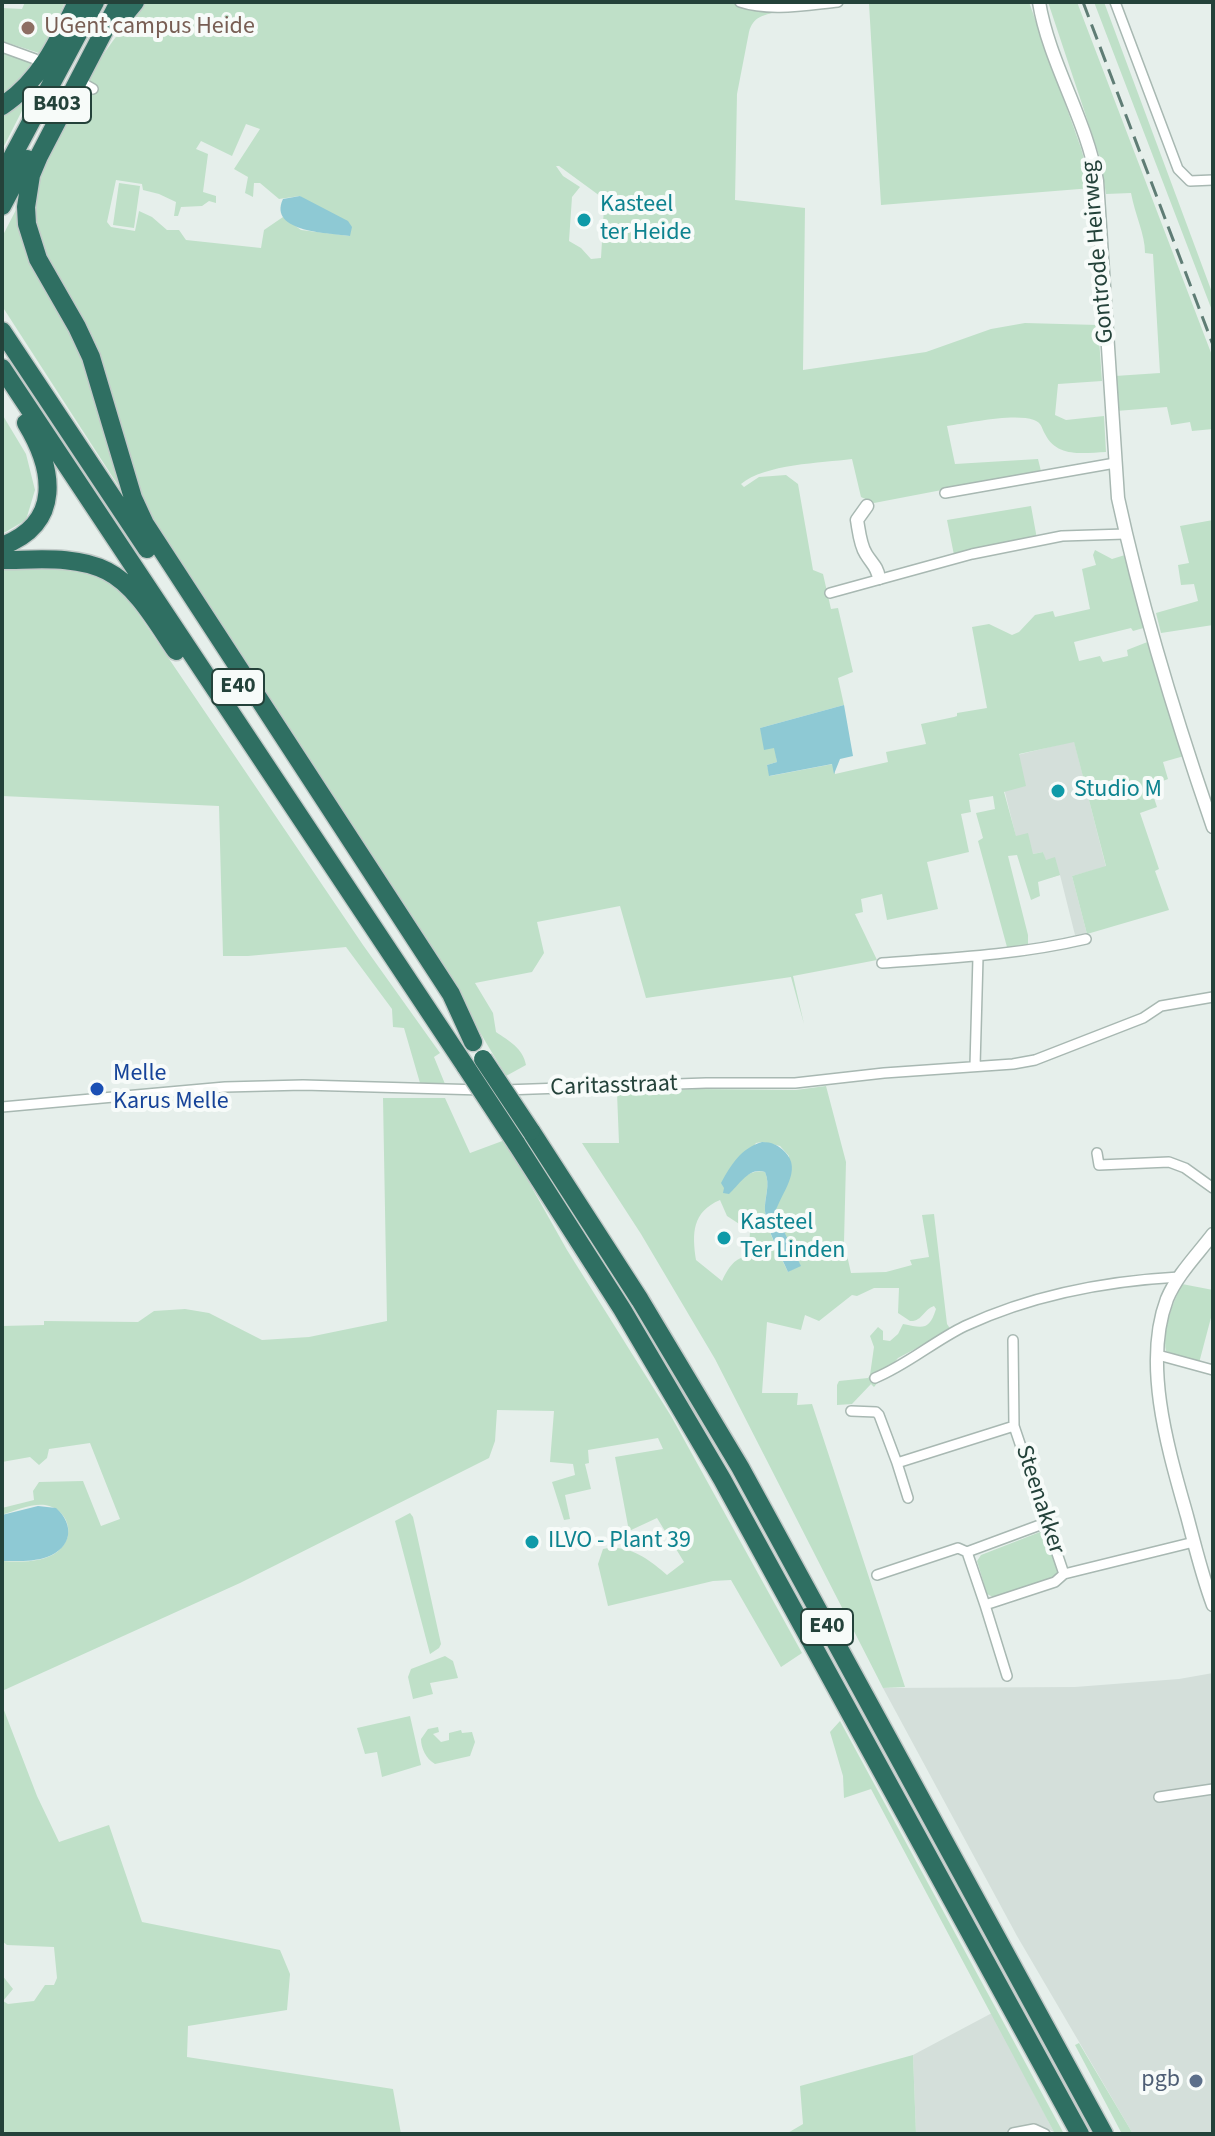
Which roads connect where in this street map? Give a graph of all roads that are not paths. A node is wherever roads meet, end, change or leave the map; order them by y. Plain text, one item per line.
1 (77, 2) edge
2 (95, 2) edge
3 (109, 2) edge
4 (119, 2) edge
5 (135, 2) edge
6 (740, 2) edge
7 (838, 2) edge
8 (1039, 2) edge
9 (1115, 2) edge
10 (2, 47) edge
11 (95, 52) junction
12 (35, 59) dead end
13 (2, 106) edge
14 (2, 176) edge
15 (1213, 180) edge
16 (2, 206) edge
17 (2, 331) edge
18 (2, 368) edge
19 (2, 385) edge
20 (1115, 463) junction
21 (945, 493) dead end
22 (867, 506) dead end
23 (1125, 534) junction
24 (2, 546) edge
25 (2, 560) edge
26 (879, 578) junction
27 (830, 593) dead end
28 (209, 679) junction
29 (1213, 827) edge
30 (1086, 939) dead end
31 (978, 957) junction
32 (882, 963) dead end
33 (1213, 997) edge
34 (473, 1042) junction
35 (975, 1066) junction
36 (2, 1107) edge
37 (1097, 1153) dead end
38 (1213, 1188) edge
39 (1213, 1234) edge
40 (1179, 1277) junction
41 (1013, 1340) dead end
42 (1158, 1355) junction
43 (1213, 1370) edge
44 (875, 1378) dead end
45 (851, 1411) dead end
46 (1014, 1426) junction
47 (897, 1463) junction
48 (908, 1498) dead end
49 (1048, 1522) junction
50 (1194, 1542) junction
51 (962, 1550) junction
52 (1064, 1574) junction
53 (877, 1575) dead end
54 (985, 1605) junction
55 (1213, 1605) edge
56 (1007, 1676) dead end
57 (1213, 1789) edge
58 (1159, 1797) dead end
59 (1013, 2133) edge
60 (1045, 2134) edge
61 (1080, 2134) edge
62 (1104, 2134) edge

1 - 13 highway
2 - 14 highway, B403
3 - 16 highway, B403
4 - 11 highway, B403
5 - 11 highway, B403
6 - 7 street
8 - 20 street, Gontrode Heirweg
9 - 15 street
10 - 12 street
11 - 34 highway, B403
17 - 34 highway, E40
18 - 28 highway, E40
19 - 24 highway
20 - 21 street
20 - 23 street, Gontrode Heirweg
22 - 26 street
23 - 26 street
23 - 29 street, Gontrode Heirweg
25 - 28 highway
26 - 27 street
28 - 61 highway, E40, bridge
30 - 31 street
31 - 32 street
31 - 35 street
33 - 35 street, Caritasstraat
34 - 62 highway, E40, bridge
35 - 36 street, Caritasstraat
37 - 38 street
39 - 40 street
40 - 42 street
40 - 44 street
41 - 46 street, Steenakker
42 - 43 street
42 - 50 street
45 - 47 street
46 - 47 street
46 - 49 street, Steenakker
47 - 48 street
49 - 51 street
49 - 52 street, Steenakker
50 - 52 street, Steenakker
50 - 55 street
51 - 53 street
51 - 54 street
52 - 54 street
54 - 56 street
57 - 58 street
59 - 60 street

